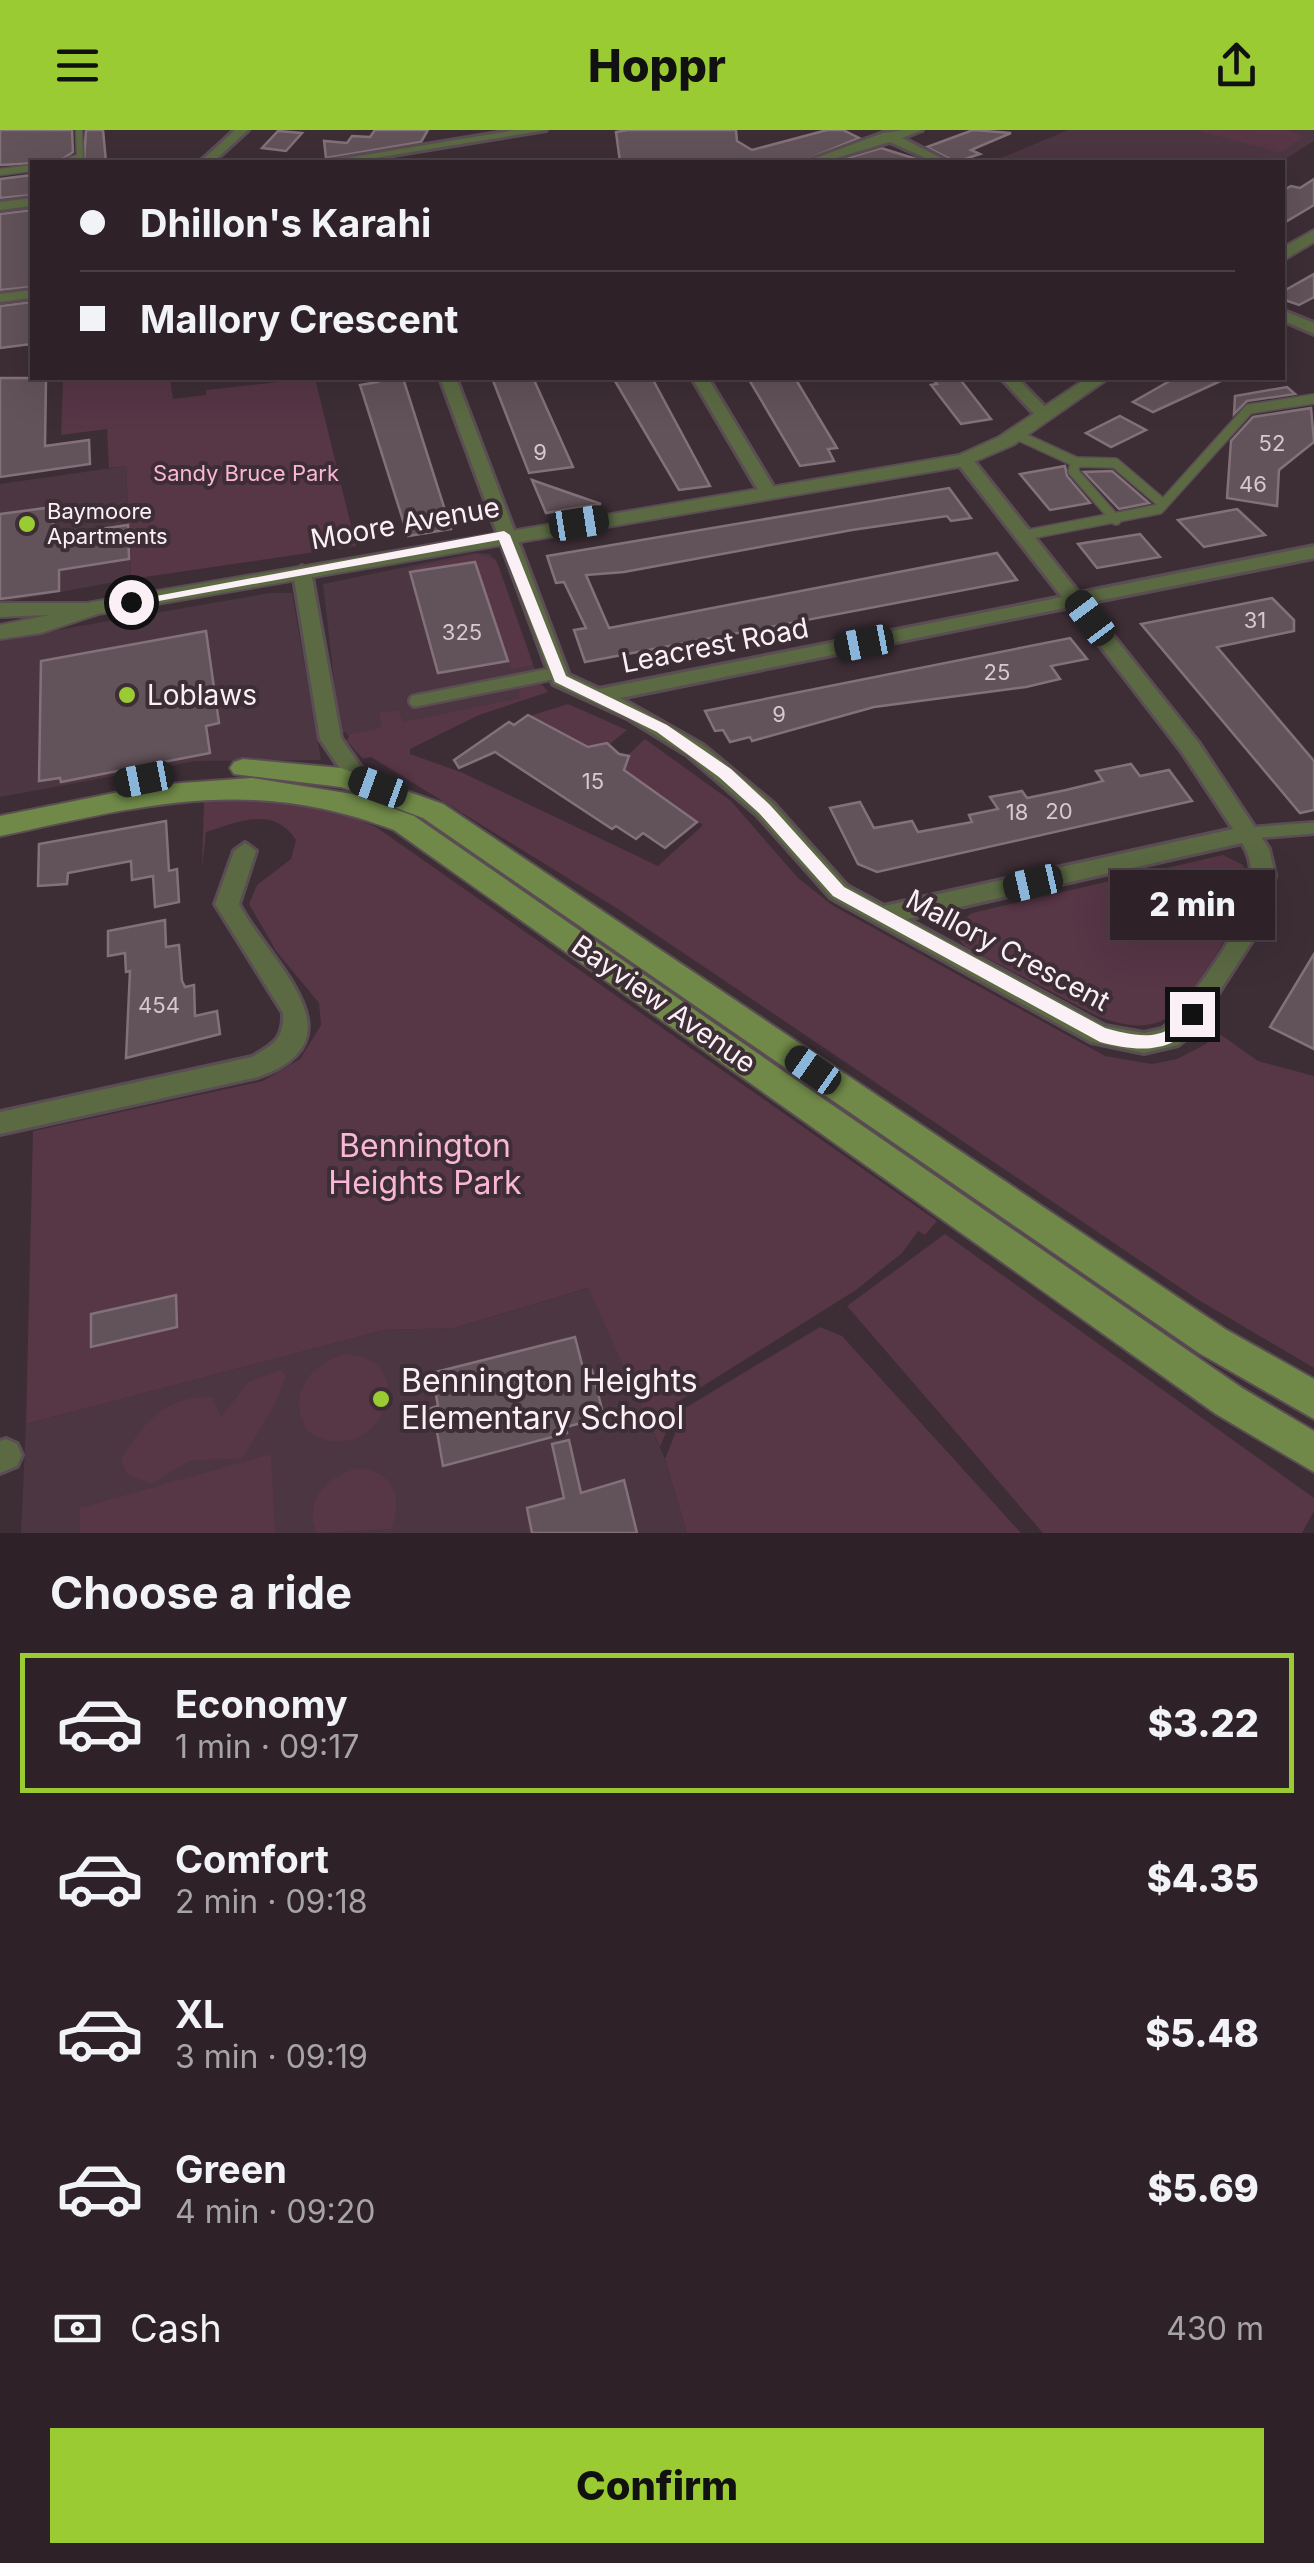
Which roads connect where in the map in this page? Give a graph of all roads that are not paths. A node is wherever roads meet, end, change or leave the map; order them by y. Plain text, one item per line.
1 (79, 130) edge
2 (242, 130) edge
3 (540, 130) edge
4 (872, 130) edge
5 (916, 130) edge
6 (471, 136) edge
7 (892, 138) junction
8 (71, 160) edge
9 (208, 160) edge
10 (339, 160) edge
11 (454, 160) edge
12 (818, 160) edge
13 (938, 160) edge
14 (30, 168) edge
15 (0, 172) edge
16 (30, 202) edge
17 (0, 206) edge
18 (1314, 235) edge
19 (1285, 254) edge
20 (30, 294) edge
21 (0, 298) edge
22 (1285, 315) edge
23 (1314, 328) edge
24 (449, 380) edge
25 (701, 380) edge
26 (1011, 380) edge
27 (1096, 380) edge
28 (1314, 399) edge
29 (1043, 414) junction
30 (1015, 434) junction
31 (964, 460) junction
32 (1076, 462) junction
33 (767, 492) junction
34 (1162, 503) junction
35 (1116, 520) junction
36 (504, 535) junction
37 (1025, 535) junction
38 (1314, 552) edge
39 (302, 572) junction
40 (1077, 600) junction
41 (94, 608) junction
42 (0, 610) edge
43 (0, 632) edge
44 (556, 674) junction
45 (598, 696) junction
46 (415, 700) dead end
47 (359, 780) junction
48 (0, 806) edge
49 (0, 826) edge
50 (1314, 828) edge
51 (1249, 832) junction
52 (245, 851) dead end
53 (880, 916) junction
54 (0, 1123) edge
55 (1314, 1400) edge
56 (1314, 1454) edge

1 - 8 lane
2 - 9 street
3 - 6 street
4 - 7 street
5 - 7 street
6 - 10 street
6 - 11 street
7 - 12 street
7 - 13 street
14 - 15 lane
16 - 17 street
18 - 19 street
20 - 21 street
22 - 23 street
24 - 36 street
25 - 33 street
26 - 29 street
27 - 29 street, Moore Avenue
28 - 34 lane
29 - 30 street, Moore Avenue
30 - 31 street, Moore Avenue
30 - 32 lane
31 - 33 street, Moore Avenue
31 - 37 street, Mallory Crescent
32 - 34 lane
32 - 35 lane
33 - 36 street, Moore Avenue
34 - 35 lane
35 - 37 lane
36 - 39 street, Moore Avenue
36 - 44 street
37 - 40 street, Mallory Crescent
38 - 40 street, Leacrest Road
39 - 41 street, Moore Avenue
39 - 47 street
40 - 45 street, Leacrest Road
40 - 51 street, Mallory Crescent
41 - 42 street, Moore Avenue
41 - 43 street, Moore Avenue
44 - 45 street, Mallory Crescent
44 - 46 lane
45 - 53 street, Mallory Crescent
47 - 48 main road, Bayview Avenue
47 - 55 main road, Bayview Avenue
49 - 56 main road, Bayview Avenue
50 - 51 lane
51 - 53 street, Mallory Crescent
51 - 53 street, Mallory Crescent
52 - 54 street

